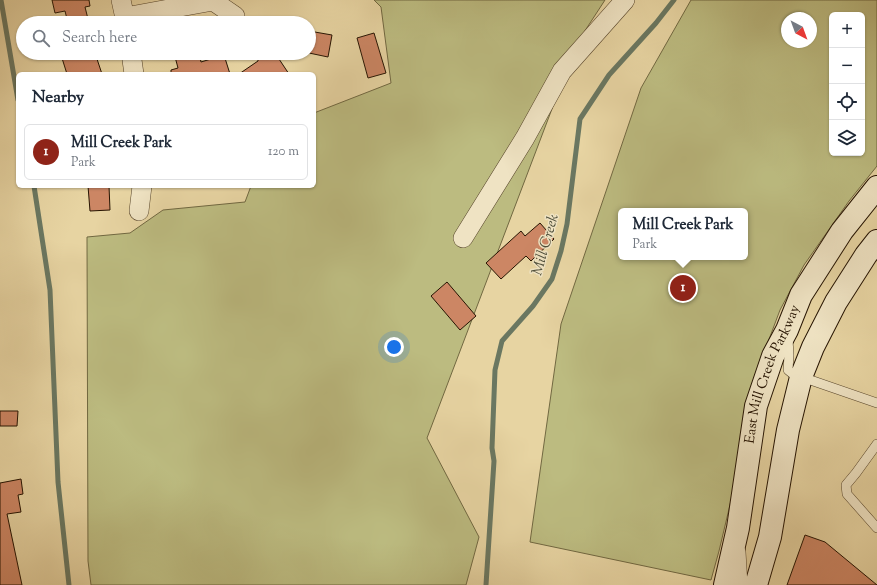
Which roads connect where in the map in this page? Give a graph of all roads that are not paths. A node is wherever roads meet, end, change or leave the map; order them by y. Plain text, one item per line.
1 (625, 0) edge
2 (124, 13) edge
3 (235, 16) dead end
4 (132, 60) edge
5 (134, 72) edge
6 (877, 186) edge
7 (142, 188) edge
8 (139, 211) dead end
9 (463, 238) dead end
10 (877, 241) edge
11 (787, 330) junction
12 (801, 377) junction
13 (877, 403) edge
14 (877, 444) edge
15 (877, 528) edge
16 (735, 541) junction
17 (725, 585) edge
18 (738, 585) edge
19 (756, 585) edge

1 - 9 street
2 - 3 street
4 - 5 street
6 - 11 street, East Mill Creek Parkway
7 - 8 street
10 - 12 street, East Mill Creek Parkway
11 - 12 lane
11 - 16 street, East Mill Creek Parkway
12 - 13 lane
12 - 19 street, East Mill Creek Parkway
14 - 15 lane
16 - 17 street, East Mill Creek Parkway
16 - 18 street

